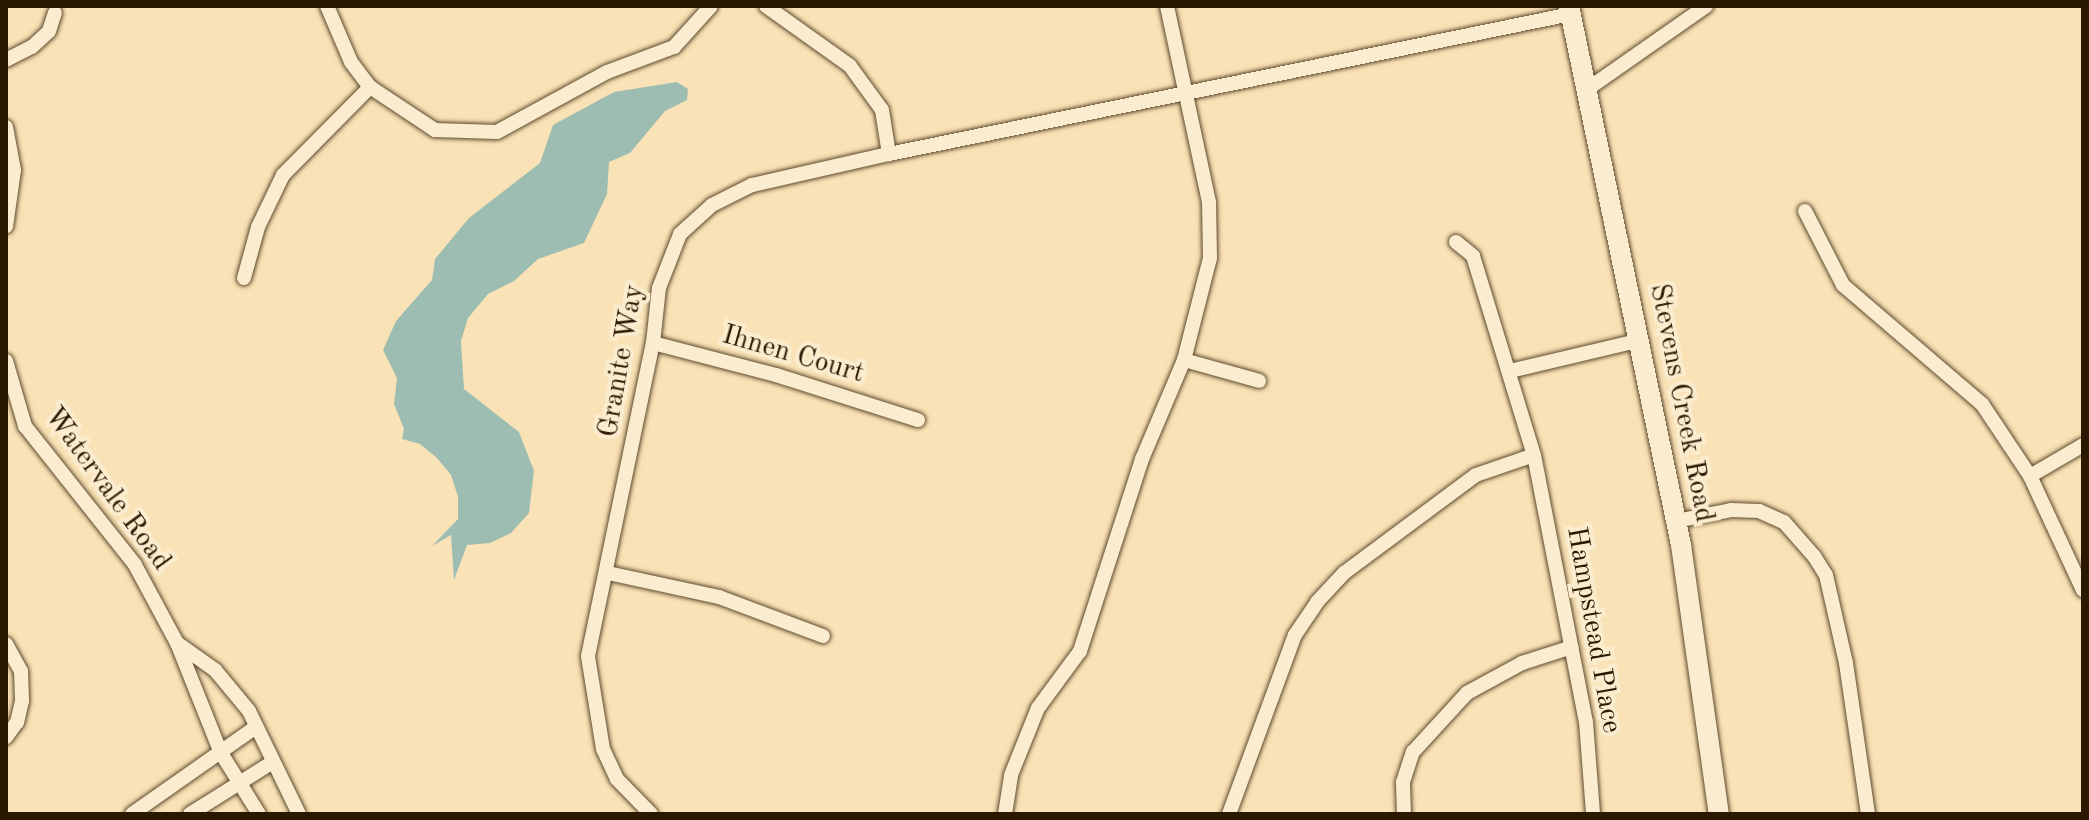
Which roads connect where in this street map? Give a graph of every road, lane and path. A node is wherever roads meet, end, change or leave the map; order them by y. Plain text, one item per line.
1 (327, 6) edge
2 (711, 6) edge
3 (766, 6) edge
4 (1167, 6) edge
5 (1706, 6) edge
6 (1570, 10) edge
7 (55, 13) dead end
8 (6, 60) edge
9 (370, 87) junction
10 (1589, 88) junction
11 (1182, 91) junction
12 (6, 127) edge
13 (889, 154) junction
14 (1805, 211) dead end
15 (6, 226) edge
16 (1456, 242) dead end
17 (244, 278) dead end
18 (1637, 341) junction
19 (653, 343) junction
20 (1184, 360) junction
21 (6, 361) edge
22 (1510, 371) junction
23 (1259, 381) dead end
24 (918, 420) dead end
25 (2083, 445) edge
26 (1534, 455) junction
27 (2030, 476) junction
28 (1676, 521) junction
29 (608, 573) junction
30 (2083, 590) edge
31 (823, 636) dead end
32 (177, 643) junction
33 (6, 644) edge
34 (1572, 647) junction
35 (256, 727) junction
36 (6, 737) edge
37 (221, 753) junction
38 (273, 762) junction
39 (238, 781) junction
40 (132, 814) edge
41 (190, 814) edge
42 (259, 814) edge
43 (299, 814) edge
44 (651, 814) edge
45 (1005, 814) edge
46 (1229, 814) edge
47 (1404, 814) edge
48 (1593, 814) edge
49 (1719, 814) edge
50 (1868, 814) edge

1 - 9 street
2 - 9 street
3 - 13 street
4 - 11 street
5 - 10 street
6 - 10 street, Stevens Creek Road
6 - 11 street, Granite Way
7 - 8 street
9 - 17 street
10 - 18 street, Stevens Creek Road
11 - 13 street, Granite Way
11 - 20 street
12 - 15 street
13 - 19 street, Granite Way
14 - 27 street
16 - 22 street, Hampstead Place
18 - 22 street
18 - 28 street, Stevens Creek Road
19 - 24 street, Ihnen Court
19 - 29 street, Granite Way
20 - 23 street
20 - 45 street
21 - 32 street, Watervale Road
22 - 26 street, Hampstead Place
25 - 27 street
26 - 34 street, Hampstead Place
26 - 46 street
27 - 30 street
28 - 49 street, Stevens Creek Road
28 - 50 street
29 - 31 street
29 - 44 street, Granite Way
32 - 35 street, Watervale Road
32 - 37 street, Watervale Road
33 - 36 street
34 - 47 street
34 - 48 street, Hampstead Place
35 - 37 street
35 - 38 street, Watervale Road
37 - 39 street, Watervale Road
37 - 40 street
38 - 39 street
38 - 43 street, Watervale Road
39 - 41 street
39 - 42 street, Watervale Road

